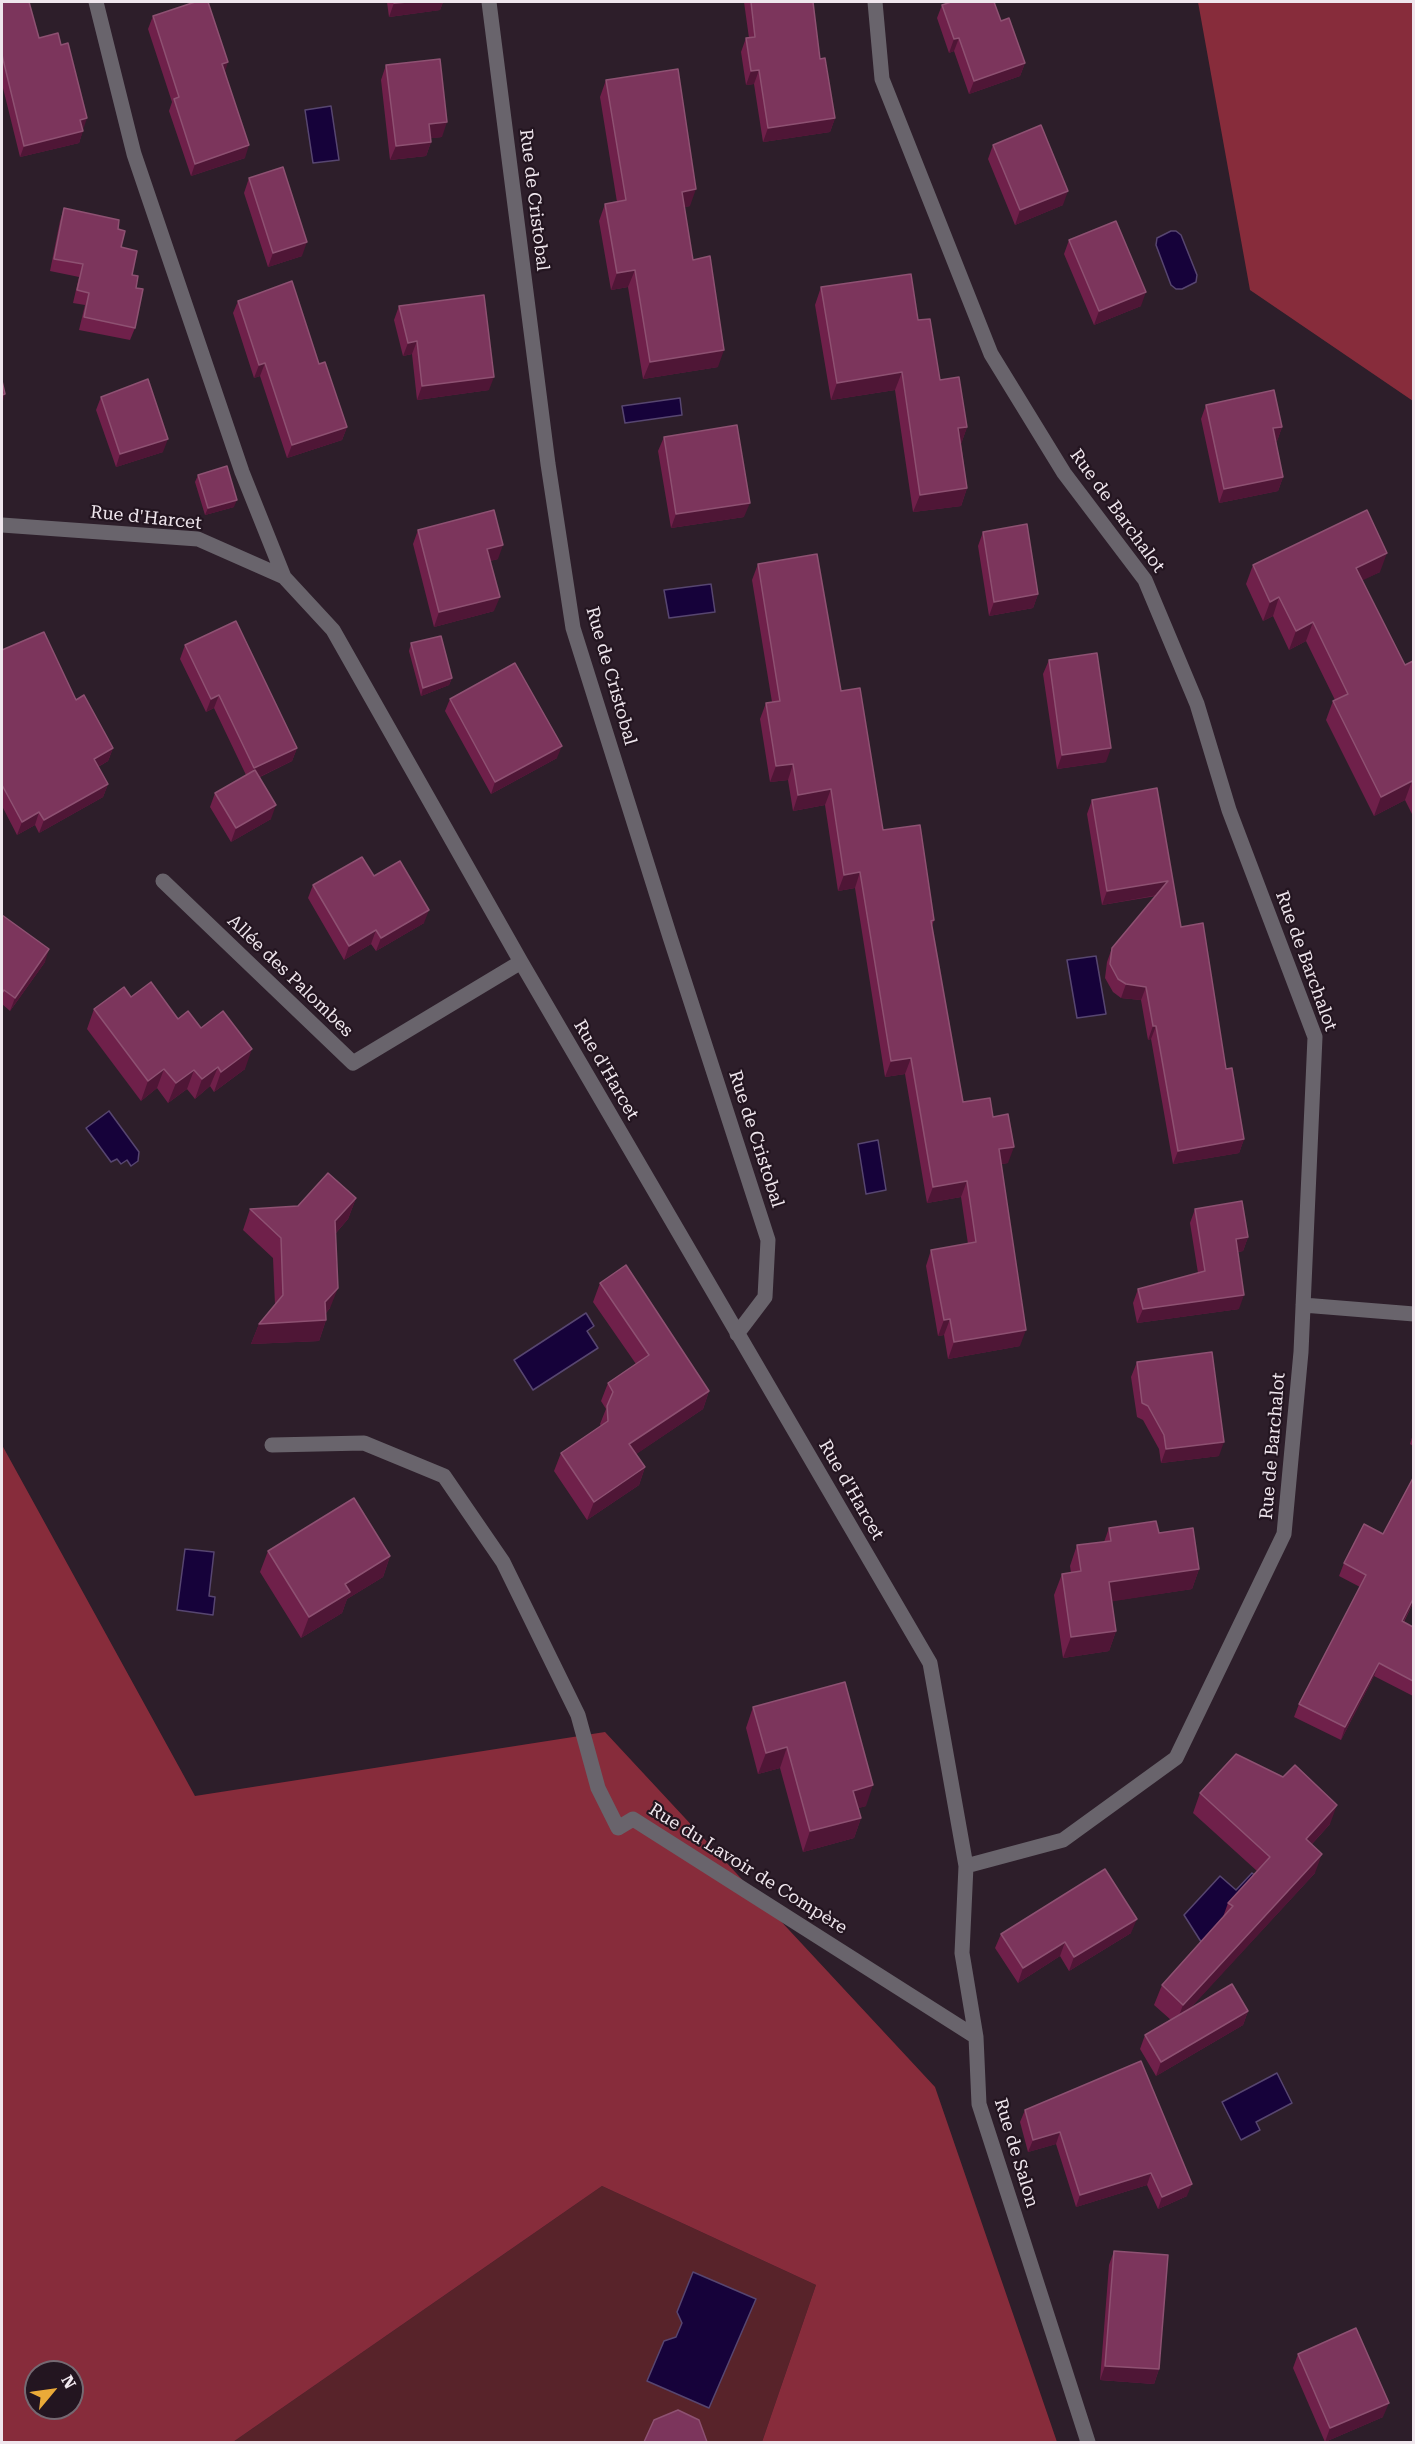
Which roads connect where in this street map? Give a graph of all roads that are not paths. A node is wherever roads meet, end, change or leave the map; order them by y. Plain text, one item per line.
1 (96, 2) edge
2 (489, 2) edge
3 (875, 2) edge
4 (2, 525) edge
5 (284, 577) junction
6 (163, 881) dead end
7 (521, 962) junction
8 (1303, 1305) junction
9 (1413, 1314) edge
10 (737, 1334) junction
11 (272, 1445) dead end
12 (966, 1866) junction
13 (976, 2037) junction
14 (1088, 2442) edge

1 - 5 street
2 - 10 street, Rue de Cristobal
3 - 8 street, Rue de Barchalot
4 - 5 street, Rue d'Harcet
5 - 7 street, Rue d'Harcet
6 - 7 street, Allée des Palombes
7 - 10 street, Rue d'Harcet
8 - 9 street
8 - 12 street, Rue de Barchalot
10 - 12 street, Rue d'Harcet
11 - 13 street, Rue du Lavoir de Compère
12 - 13 street, Rue de Salon
13 - 14 street, Rue de Salon

